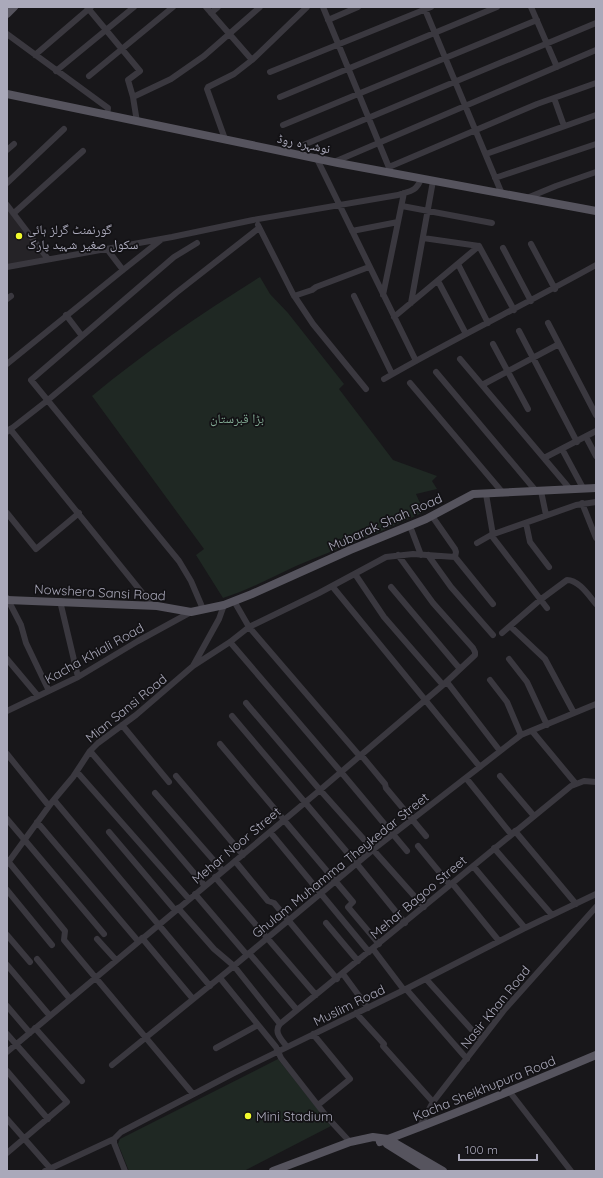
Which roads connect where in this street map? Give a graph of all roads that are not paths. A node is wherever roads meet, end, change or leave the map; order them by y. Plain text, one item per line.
1 (14, 7) edge
2 (134, 7) edge
3 (173, 7) edge
4 (206, 7) edge
5 (218, 7) edge
6 (260, 7) edge
7 (307, 7) edge
8 (323, 7) edge
9 (358, 7) edge
10 (497, 7) edge
11 (531, 7) edge
12 (89, 8) edge
13 (427, 8) edge
14 (212, 13) junction
15 (7, 14) edge
16 (328, 20) junction
17 (537, 20) junction
18 (596, 24) edge
19 (106, 30) junction
20 (435, 33) junction
21 (7, 34) edge
22 (230, 34) junction
23 (338, 44) junction
24 (547, 44) junction
25 (121, 49) junction
26 (596, 50) edge
27 (35, 55) junction
28 (446, 58) junction
29 (252, 60) junction
30 (557, 68) junction
31 (348, 69) junction
32 (56, 72) junction
33 (270, 72) dead end
34 (89, 76) dead end
35 (455, 81) junction
36 (596, 83) edge
37 (7, 94) edge
38 (358, 94) junction
39 (132, 96) junction
40 (280, 97) dead end
41 (554, 98) junction
42 (466, 106) junction
43 (596, 115) edge
44 (107, 116) junction
45 (368, 118) junction
46 (137, 122) junction
47 (283, 125) dead end
48 (564, 126) junction
49 (64, 129) dead end
50 (476, 130) junction
51 (225, 139) junction
52 (378, 142) junction
53 (14, 144) dead end
54 (596, 144) edge
55 (301, 146) dead end
56 (7, 150) edge
57 (83, 151) dead end
58 (486, 154) junction
59 (316, 157) junction
60 (334, 162) junction
61 (390, 170) junction
62 (596, 172) edge
63 (495, 178) junction
64 (421, 179) junction
65 (433, 181) junction
66 (7, 183) edge
67 (404, 193) junction
68 (502, 194) junction
69 (527, 198) junction
70 (7, 205) edge
71 (339, 205) junction
72 (402, 206) junction
73 (428, 211) junction
74 (596, 211) edge
75 (14, 213) junction
76 (256, 220) junction
77 (398, 222) junction
78 (492, 223) dead end
79 (259, 228) junction
80 (352, 231) junction
81 (164, 238) junction
82 (423, 238) junction
83 (197, 243) dead end
84 (531, 244) dead end
85 (479, 246) junction
86 (503, 248) dead end
87 (107, 249) junction
88 (48, 259) junction
89 (458, 264) junction
90 (369, 266) junction
91 (596, 266) edge
92 (7, 268) edge
93 (123, 270) junction
94 (438, 281) junction
95 (555, 288) junction
96 (383, 295) junction
97 (294, 296) junction
98 (354, 296) dead end
99 (531, 301) junction
100 (411, 303) junction
101 (514, 310) junction
102 (66, 315) junction
103 (394, 317) junction
104 (488, 323) junction
105 (548, 323) dead end
106 (520, 331) dead end
107 (466, 334) junction
108 (82, 336) junction
109 (493, 344) dead end
110 (559, 344) junction
111 (533, 358) junction
112 (460, 359) dead end
113 (416, 360) junction
114 (7, 364) edge
115 (507, 371) junction
116 (436, 372) dead end
117 (392, 374) junction
118 (384, 379) dead end
119 (410, 383) dead end
120 (482, 385) junction
121 (366, 389) dead end
122 (48, 400) junction
123 (528, 409) dead end
124 (596, 415) edge
125 (9, 431) edge
126 (596, 431) edge
127 (586, 437) junction
128 (577, 442) junction
129 (562, 449) junction
130 (596, 456) edge
131 (544, 458) junction
132 (584, 488) junction
133 (596, 488) edge
134 (570, 489) junction
135 (539, 491) junction
136 (503, 492) junction
137 (486, 494) junction
138 (582, 503) junction
139 (596, 503) edge
140 (7, 513) edge
141 (79, 513) junction
142 (546, 515) junction
143 (432, 516) junction
144 (526, 523) junction
145 (410, 526) junction
146 (492, 535) junction
147 (596, 538) edge
148 (477, 543) dead end
149 (424, 555) junction
150 (398, 556) junction
151 (455, 557) junction
152 (549, 567) dead end
153 (355, 574) junction
154 (332, 586) junction
155 (391, 587) dead end
156 (8, 599) edge
157 (540, 600) junction
158 (60, 601) junction
159 (234, 601) junction
160 (224, 604) junction
161 (493, 604) dead end
162 (596, 604) edge
163 (152, 605) junction
164 (203, 608) junction
165 (547, 608) dead end
166 (191, 612) junction
167 (510, 626) junction
168 (249, 627) junction
169 (502, 633) dead end
170 (493, 635) dead end
171 (230, 642) junction
172 (7, 659) edge
173 (509, 659) dead end
174 (193, 666) junction
175 (460, 669) junction
176 (78, 677) junction
177 (490, 680) dead end
178 (445, 684) junction
179 (49, 691) junction
180 (38, 696) junction
181 (425, 700) junction
182 (7, 702) edge
183 (246, 703) dead end
184 (596, 704) edge
185 (10, 709) edge
186 (574, 713) junction
187 (232, 716) dead end
188 (547, 725) junction
189 (122, 726) junction
190 (532, 731) junction
191 (522, 735) junction
192 (220, 744) dead end
193 (90, 751) junction
194 (500, 751) junction
195 (7, 754) edge
196 (361, 755) junction
197 (480, 767) junction
198 (77, 772) junction
199 (341, 772) junction
200 (176, 776) dead end
201 (500, 776) dead end
202 (466, 778) junction
203 (169, 782) dead end
204 (596, 782) edge
205 (576, 784) junction
206 (320, 790) junction
207 (156, 793) dead end
208 (54, 800) junction
209 (305, 802) junction
210 (49, 806) junction
211 (534, 816) junction
212 (7, 819) edge
213 (285, 819) junction
214 (412, 820) junction
215 (37, 822) junction
216 (108, 832) dead end
217 (270, 832) junction
218 (513, 832) junction
219 (393, 835) junction
220 (426, 836) dead end
221 (25, 840) junction
222 (418, 846) dead end
223 (494, 848) junction
224 (374, 849) junction
225 (407, 851) dead end
226 (243, 854) junction
227 (235, 861) junction
228 (7, 862) edge
229 (357, 864) junction
230 (473, 866) junction
231 (223, 871) junction
232 (215, 877) junction
233 (336, 881) junction
234 (451, 884) junction
235 (205, 886) junction
236 (7, 890) edge
237 (195, 894) junction
238 (320, 894) junction
239 (596, 894) edge
240 (189, 899) junction
241 (576, 904) junction
242 (424, 907) junction
243 (596, 907) edge
244 (177, 909) junction
245 (552, 915) junction
246 (288, 920) junction
247 (405, 922) junction
248 (159, 924) junction
249 (326, 924) dead end
250 (525, 928) junction
251 (104, 934) dead end
252 (7, 935) edge
253 (267, 938) junction
254 (97, 939) dead end
255 (140, 940) junction
256 (499, 941) junction
257 (378, 944) junction
258 (52, 945) dead end
259 (371, 951) junction
260 (248, 954) junction
261 (37, 959) dead end
262 (116, 960) junction
263 (358, 961) junction
264 (30, 962) dead end
265 (7, 965) edge
266 (234, 966) junction
267 (343, 974) junction
268 (96, 977) junction
269 (220, 978) junction
270 (337, 979) junction
271 (426, 979) junction
272 (210, 986) junction
273 (405, 990) junction
274 (316, 996) junction
275 (70, 999) junction
276 (193, 999) junction
277 (7, 1006) edge
278 (368, 1008) junction
279 (297, 1010) junction
280 (356, 1013) junction
281 (50, 1016) junction
282 (280, 1024) junction
283 (258, 1025) junction
284 (35, 1028) junction
285 (30, 1033) junction
286 (7, 1034) edge
287 (313, 1034) junction
288 (146, 1037) junction
289 (481, 1040) junction
290 (16, 1044) junction
291 (286, 1047) junction
292 (216, 1048) dead end
293 (278, 1051) junction
294 (7, 1052) edge
295 (596, 1055) edge
296 (467, 1058) junction
297 (112, 1065) dead end
298 (7, 1072) edge
299 (82, 1081) dead end
300 (509, 1091) junction
301 (193, 1094) junction
302 (433, 1102) junction
303 (318, 1105) junction
304 (7, 1119) edge
305 (48, 1119) junction
306 (419, 1128) junction
307 (24, 1139) junction
308 (114, 1139) junction
309 (384, 1140) junction
310 (350, 1142) junction
311 (7, 1153) edge
312 (48, 1170) edge
313 (125, 1171) edge
314 (273, 1171) edge
315 (286, 1171) edge
316 (430, 1171) edge
317 (443, 1171) edge
318 (571, 1171) edge

1 - 15 main road
2 - 19 street
3 - 25 street
4 - 14 street
5 - 14 street
6 - 22 street
7 - 29 street
8 - 16 street
9 - 16 street
10 - 20 street
11 - 17 street
12 - 19 street
12 - 27 street
13 - 20 street
13 - 23 street
14 - 22 street
16 - 23 street
17 - 24 street
17 - 28 street
18 - 24 street
19 - 25 street
19 - 32 street
20 - 28 street
20 - 31 street
21 - 27 street
22 - 29 street
22 - 39 street
23 - 31 street
23 - 33 street
24 - 30 street
24 - 35 street
25 - 34 street
25 - 39 street
26 - 30 street
27 - 32 street
28 - 35 street
28 - 38 street
29 - 51 street
30 - 42 street
31 - 38 street
31 - 40 street
32 - 44 street
35 - 42 street
35 - 45 street
36 - 41 street
37 - 44 main road, نوشہرہ روڈ
38 - 45 street
38 - 47 street
39 - 46 street
41 - 48 street
41 - 50 street
42 - 50 street
42 - 52 street
43 - 48 street
44 - 46 main road, نوشہرہ روڈ
45 - 52 street
45 - 55 street
46 - 51 main road, نوشہرہ روڈ
48 - 58 street
49 - 66 street
50 - 58 street
50 - 61 street
51 - 59 main road, نوشہرہ روڈ
52 - 60 street
52 - 61 street
53 - 56 street
54 - 63 street
57 - 75 street
58 - 63 street
59 - 60 main road, نوشہرہ روڈ
59 - 71 street
60 - 61 main road, نوشہرہ روڈ
61 - 64 main road, نوشہرہ روڈ
62 - 69 street
63 - 68 street
64 - 65 main road, نوشہرہ روڈ
64 - 67 street
65 - 68 main road, نوشہرہ روڈ
65 - 73 street
67 - 71 street
67 - 72 street
68 - 69 main road, نوشہرہ روڈ
69 - 74 main road, نوشہرہ روڈ
70 - 75 street
71 - 76 street
71 - 80 street
72 - 73 street
72 - 77 street
73 - 78 street
73 - 82 street
75 - 88 street
76 - 79 street
76 - 81 street
77 - 80 street
77 - 96 street
79 - 97 street
79 - 122 street
80 - 90 street
81 - 87 street
81 - 93 street
82 - 85 street
82 - 100 street
83 - 108 street
84 - 95 street
85 - 89 street
85 - 101 street
86 - 99 street
87 - 88 street
87 - 93 street
88 - 92 street
89 - 94 street
89 - 104 street
90 - 96 street
90 - 97 street
91 - 95 street
93 - 102 street
94 - 100 street
94 - 107 street
95 - 99 street
96 - 103 street
97 - 121 street
98 - 117 street
99 - 101 street
100 - 103 street
101 - 104 street
102 - 108 street
102 - 114 street
103 - 113 street
104 - 107 street
105 - 110 street
106 - 111 street
107 - 113 street
108 - 122 street
109 - 115 street
110 - 111 street
110 - 124 street
111 - 115 street
111 - 128 street
112 - 120 street
113 - 117 street
115 - 120 street
115 - 123 street
116 - 135 street
117 - 118 street
119 - 136 street
120 - 131 street
122 - 125 street
122 - 164 street
125 - 141 street
126 - 127 street
127 - 128 street
127 - 130 street
128 - 129 street
129 - 131 street
129 - 132 street
131 - 134 street
132 - 133 main road, Mubarak Shah Road
132 - 134 main road, Mubarak Shah Road
134 - 135 main road, Mubarak Shah Road
135 - 136 main road, Mubarak Shah Road
135 - 142 street
136 - 137 main road, Mubarak Shah Road
137 - 143 main road, Mubarak Shah Road
137 - 146 street
138 - 139 street
138 - 142 street
138 - 147 street
140 - 141 street
141 - 163 street
142 - 144 street
143 - 145 main road, Mubarak Shah Road
143 - 151 street
144 - 146 street
144 - 152 street
145 - 149 street
145 - 159 main road, Mubarak Shah Road
146 - 148 street
146 - 157 street
149 - 150 street
149 - 151 street
149 - 170 street
150 - 153 street
150 - 175 street, Mehar Noor Street
151 - 161 street
153 - 154 street
153 - 178 street
154 - 168 street
154 - 181 street
155 - 175 street
156 - 158 main road, Nowshera Sansi Road
156 - 179 street
157 - 162 street
157 - 165 street
157 - 167 street
158 - 163 main road, Nowshera Sansi Road
158 - 176 street
159 - 160 main road, Mubarak Shah Road
159 - 168 street
160 - 164 main road, Mubarak Shah Road
160 - 174 street, Mian Sansi Road
163 - 166 main road, Nowshera Sansi Road
164 - 166 main road, Mubarak Shah Road
166 - 176 street, Kacha Khiali Road
167 - 169 street
167 - 186 street
168 - 171 street
168 - 196 street
171 - 174 street
171 - 199 street
172 - 180 street
173 - 188 street
174 - 189 street, Mian Sansi Road
175 - 178 street, Mehar Noor Street
176 - 179 street, Kacha Khiali Road
177 - 191 street
178 - 181 street, Mehar Noor Street
178 - 194 street
179 - 180 street, Kacha Khiali Road
180 - 185 street, Kacha Khiali Road
181 - 196 street, Mehar Noor Street
181 - 197 street
182 - 185 street
183 - 206 street
184 - 186 street, Ghulam Muhamma Theykedar Street
186 - 188 street, Ghulam Muhamma Theykedar Street
187 - 209 street
188 - 190 street, Ghulam Muhamma Theykedar Street
189 - 193 street, Mian Sansi Road
189 - 203 street
190 - 191 street, Ghulam Muhamma Theykedar Street
190 - 205 street
191 - 194 street, Ghulam Muhamma Theykedar Street
192 - 213 street
193 - 198 street, Mian Sansi Road
193 - 235 street
194 - 197 street, Ghulam Muhamma Theykedar Street
195 - 210 street
196 - 199 street, Mehar Noor Street
196 - 214 street
197 - 202 street, Ghulam Muhamma Theykedar Street
198 - 208 street, Mian Sansi Road
198 - 240 street
199 - 206 street, Mehar Noor Street
199 - 219 street
200 - 226 street
201 - 211 street
202 - 214 street, Ghulam Muhamma Theykedar Street
202 - 218 street
204 - 205 street, Mehar Bagoo Street
205 - 211 street, Mehar Bagoo Street
206 - 209 street, Mehar Noor Street
206 - 224 street
207 - 231 street
208 - 210 street, Mian Sansi Road
208 - 248 street
209 - 213 street, Mehar Noor Street
209 - 229 street
210 - 215 street, Mian Sansi Road
211 - 218 street, Mehar Bagoo Street
212 - 221 street
213 - 217 street, Mehar Noor Street
213 - 233 street
214 - 219 street, Ghulam Muhamma Theykedar Street
214 - 220 street
215 - 221 street, Mian Sansi Road
215 - 255 street
216 - 244 street
217 - 226 street, Mehar Noor Street
217 - 238 street
218 - 223 street, Mehar Bagoo Street
218 - 241 street
219 - 224 street, Ghulam Muhamma Theykedar Street
219 - 225 street
221 - 228 street, Mian Sansi Road
221 - 251 street
222 - 234 street
223 - 230 street, Mehar Bagoo Street
223 - 245 street
224 - 229 street, Ghulam Muhamma Theykedar Street
224 - 242 street
226 - 227 street, Mehar Noor Street
227 - 231 street, Mehar Noor Street
227 - 246 street
228 - 268 street
229 - 233 street, Ghulam Muhamma Theykedar Street
229 - 247 street
230 - 234 street, Mehar Bagoo Street
230 - 250 street
231 - 232 street, Mehar Noor Street
232 - 235 street, Mehar Noor Street
232 - 253 street
233 - 238 street, Ghulam Muhamma Theykedar Street
233 - 257 street
234 - 242 street, Mehar Bagoo Street
234 - 256 street
235 - 237 street, Mehar Noor Street
236 - 258 street
237 - 240 street, Mehar Noor Street
237 - 260 street
238 - 246 street, Ghulam Muhamma Theykedar Street
238 - 259 street
239 - 241 street, Muslim Road
240 - 244 street, Mehar Noor Street
241 - 245 street, Muslim Road
242 - 247 street, Mehar Bagoo Street
243 - 289 street, Nasir Khan Road
244 - 248 street, Mehar Noor Street
244 - 266 street
245 - 250 street, Muslim Road
246 - 253 street, Ghulam Muhamma Theykedar Street
246 - 270 street
247 - 257 street, Mehar Bagoo Street
248 - 255 street, Mehar Noor Street
248 - 272 street
249 - 263 street
250 - 256 street, Muslim Road
252 - 264 street
253 - 260 street, Ghulam Muhamma Theykedar Street
253 - 274 street
254 - 262 street
255 - 262 street, Mehar Noor Street
255 - 276 street
256 - 271 street, Muslim Road
257 - 259 street, Mehar Bagoo Street
259 - 263 street, Mehar Bagoo Street
259 - 273 street
260 - 266 street, Ghulam Muhamma Theykedar Street
260 - 279 street
261 - 275 street
262 - 268 street, Mehar Noor Street
263 - 267 street, Mehar Bagoo Street
265 - 281 street
266 - 269 street, Ghulam Muhamma Theykedar Street
266 - 282 street
267 - 270 street, Mehar Bagoo Street
267 - 278 street
268 - 275 street, Mehar Noor Street
268 - 288 street
269 - 272 street, Ghulam Muhamma Theykedar Street
269 - 283 street
270 - 274 street, Mehar Bagoo Street
271 - 273 street, Muslim Road
271 - 289 street
272 - 276 street, Ghulam Muhamma Theykedar Street
273 - 278 street, Muslim Road
273 - 296 street
274 - 279 street, Mehar Bagoo Street
275 - 281 street, Mehar Noor Street
276 - 288 street, Ghulam Muhamma Theykedar Street
277 - 285 street
278 - 280 street, Muslim Road
279 - 282 street, Mehar Bagoo Street
280 - 287 street, Muslim Road
280 - 302 street
281 - 284 street, Mehar Noor Street
282 - 291 street
283 - 292 street
283 - 293 street
284 - 285 street, Mehar Noor Street
284 - 299 street
285 - 290 street, Mehar Noor Street
286 - 290 street
287 - 291 street, Muslim Road
287 - 303 street
288 - 297 street, Ghulam Muhamma Theykedar Street
288 - 301 street
289 - 296 street, Nasir Khan Road
290 - 294 street, Mehar Noor Street
290 - 305 street
291 - 293 street, Muslim Road
293 - 301 street, Muslim Road
293 - 303 street
295 - 300 main road, Kacha Sheikhupura Road
296 - 302 street, Nasir Khan Road
298 - 305 street
300 - 306 main road, Kacha Sheikhupura Road
300 - 318 street
301 - 308 street, Muslim Road
302 - 306 street, Nasir Khan Road
303 - 310 street
304 - 307 street
305 - 307 street
306 - 309 main road, Kacha Sheikhupura Road
307 - 311 street
307 - 312 street
308 - 312 street, Muslim Road
308 - 313 street
309 - 310 main road
309 - 315 main road
309 - 316 main road
309 - 317 main road
310 - 314 main road

